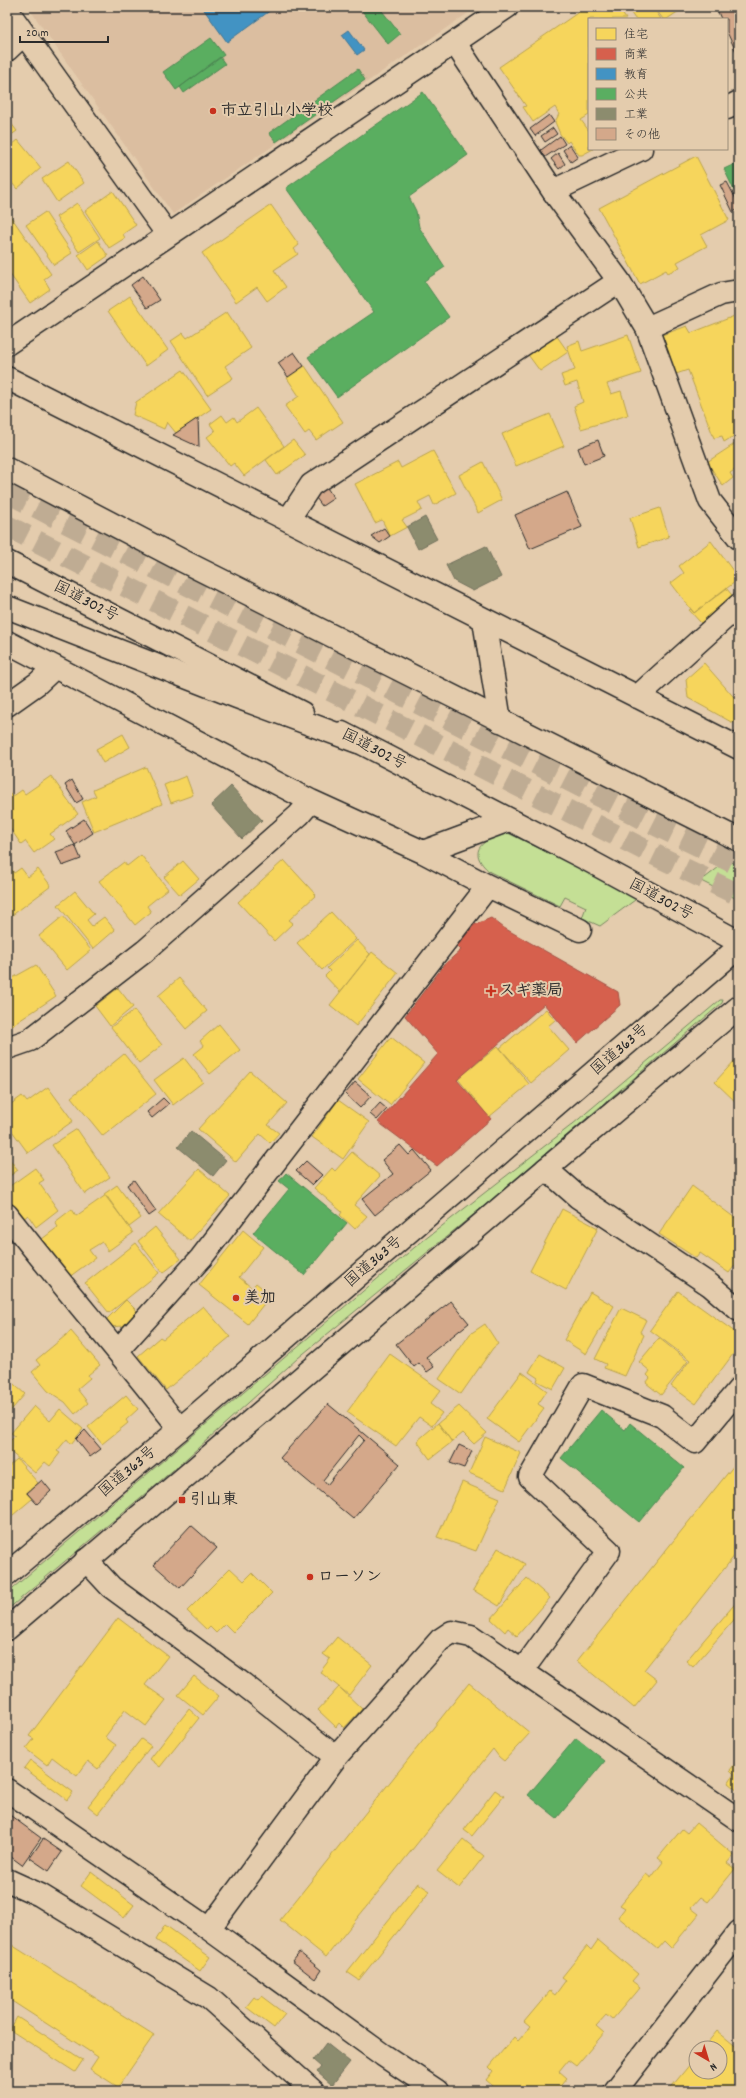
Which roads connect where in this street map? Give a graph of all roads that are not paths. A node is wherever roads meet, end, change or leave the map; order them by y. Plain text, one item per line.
1 (507, 7) edge
2 (7, 10) edge
3 (24, 34) junction
4 (455, 43) junction
5 (7, 50) edge
6 (739, 102) edge
7 (728, 108) edge
8 (639, 150) edge
9 (553, 191) junction
10 (168, 235) junction
11 (619, 281) junction
12 (739, 291) edge
13 (647, 328) junction
14 (7, 344) edge
15 (7, 378) edge
16 (7, 469) edge
17 (288, 520) junction
18 (739, 538) edge
19 (7, 562) edge
20 (739, 606) edge
21 (7, 607) edge
22 (484, 620) junction
23 (7, 642) edge
24 (54, 667) junction
25 (637, 697) junction
26 (7, 705) edge
27 (500, 721) junction
28 (358, 742) junction
29 (739, 748) edge
30 (311, 801) junction
31 (509, 820) junction
32 (739, 840) edge
33 (423, 852) junction
34 (488, 886) junction
35 (572, 921) dead end
36 (739, 942) edge
37 (739, 947) edge
38 (739, 1007) edge
39 (7, 1048) edge
40 (546, 1169) junction
41 (7, 1215) edge
42 (739, 1310) edge
43 (118, 1350) junction
44 (739, 1389) edge
45 (180, 1429) junction
46 (86, 1560) junction
47 (9, 1569) edge
48 (7, 1628) edge
49 (522, 1671) junction
50 (336, 1757) junction
51 (7, 1790) edge
52 (739, 1820) edge
53 (7, 1880) edge
54 (209, 1929) junction
55 (739, 1932) edge
56 (313, 2091) edge
57 (436, 2091) edge
58 (615, 2091) edge

1 - 4 main road
2 - 3 main road
3 - 5 main road
3 - 10 main road
4 - 9 main road
4 - 10 main road
6 - 7 main road
8 - 9 main road
9 - 11 main road
10 - 14 main road
11 - 13 main road
11 - 17 main road
12 - 13 main road
13 - 18 main road
15 - 17 main road
16 - 27 main road
17 - 22 main road
19 - 28 main road, 国道302号
20 - 25 main road
21 - 28 main road
22 - 25 main road
22 - 27 main road
23 - 24 main road
24 - 26 main road
24 - 30 main road
25 - 29 main road
27 - 32 main road
28 - 31 main road, 国道302号
30 - 33 main road
30 - 39 main road
31 - 33 main road
31 - 36 main road, 国道302号
33 - 34 main road
34 - 35 main road
34 - 43 main road
37 - 45 main road, 国道363号
38 - 40 main road
40 - 42 main road
40 - 46 main road
41 - 43 main road
43 - 45 main road
44 - 49 main road
45 - 47 main road, 国道363号
46 - 48 main road
46 - 50 main road
49 - 50 main road
49 - 52 main road
50 - 54 main road
51 - 54 main road
53 - 56 main road
54 - 57 main road
55 - 58 main road

